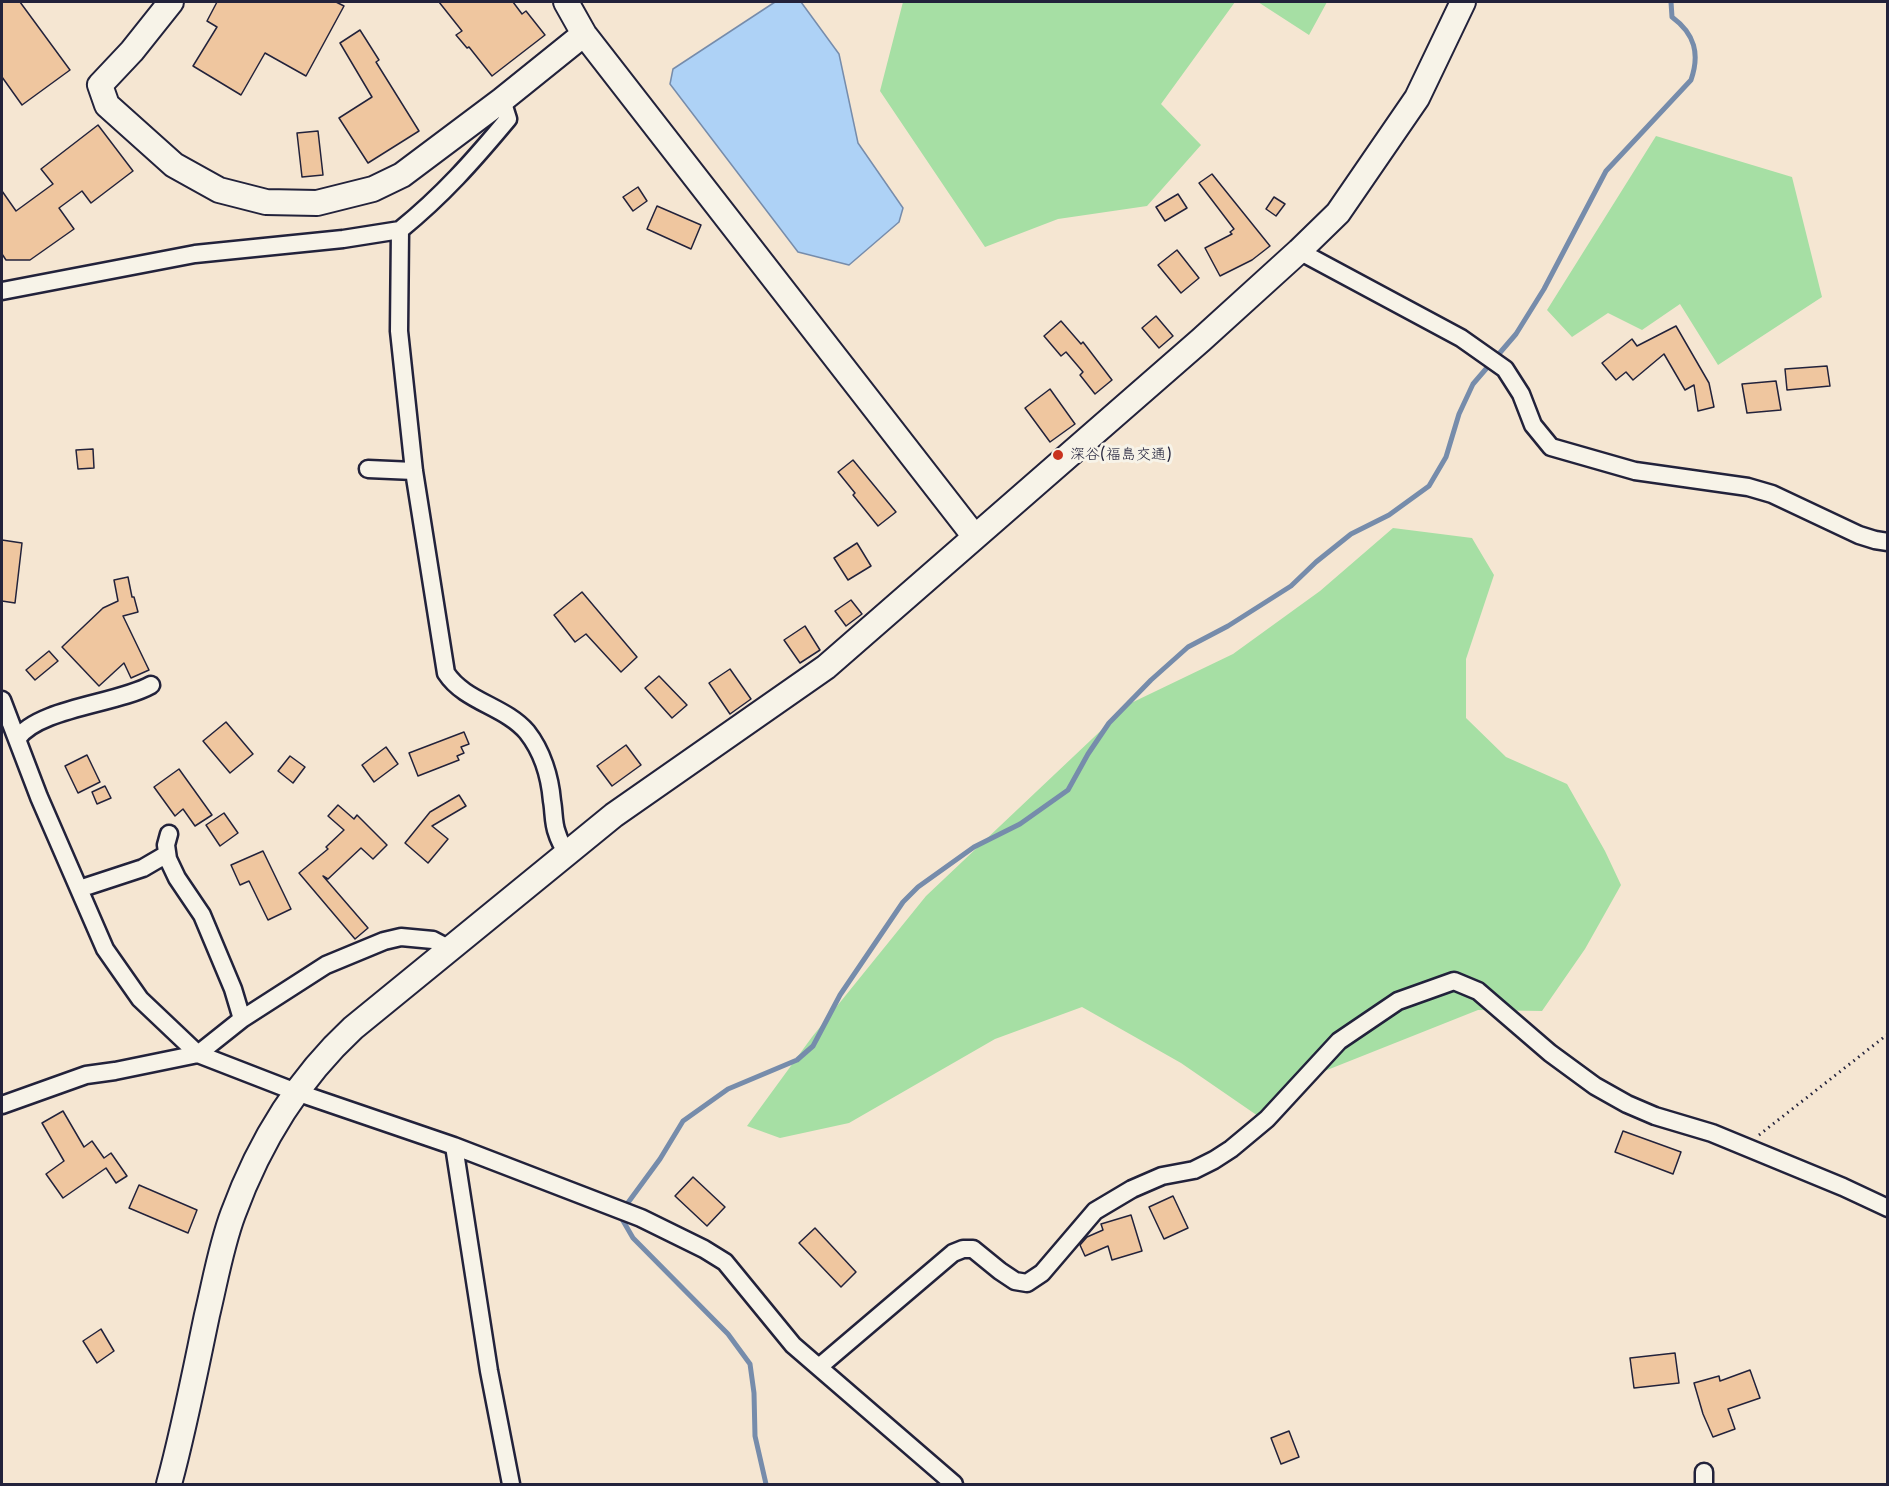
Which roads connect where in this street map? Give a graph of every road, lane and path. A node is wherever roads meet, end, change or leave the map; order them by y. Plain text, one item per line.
1 (171, 2) edge
2 (566, 2) edge
3 (1462, 2) edge
4 (584, 34) junction
5 (502, 100) junction
6 (400, 230) junction
7 (1299, 251) junction
8 (2, 291) edge
9 (368, 469) dead end
10 (414, 471) junction
11 (975, 537) junction
12 (1887, 542) edge
13 (151, 685) dead end
14 (2, 700) edge
15 (17, 739) junction
16 (169, 834) dead end
17 (167, 854) junction
18 (567, 854) junction
19 (79, 889) junction
20 (450, 949) junction
21 (242, 1019) junction
22 (1887, 1034) edge
23 (198, 1054) junction
24 (296, 1092) junction
25 (2, 1105) edge
26 (454, 1146) junction
27 (1744, 1146) junction
28 (1887, 1208) edge
29 (819, 1367) junction
30 (169, 1485) edge
31 (511, 1485) edge
32 (954, 1485) edge

1 - 5 street
2 - 4 street
3 - 7 street
4 - 5 street
4 - 11 street
5 - 6 street
6 - 8 street
6 - 10 street
7 - 11 street
7 - 12 street
9 - 10 street
10 - 18 street
11 - 18 street
13 - 15 street
14 - 15 street
15 - 19 street
16 - 17 street
17 - 19 street
17 - 21 street
18 - 20 street
19 - 23 street
20 - 21 street
20 - 24 street
21 - 23 street
22 - 27 path
23 - 24 street
23 - 25 street
24 - 26 street
24 - 30 street
26 - 29 street
26 - 31 street
27 - 28 street
27 - 29 street
29 - 32 street

